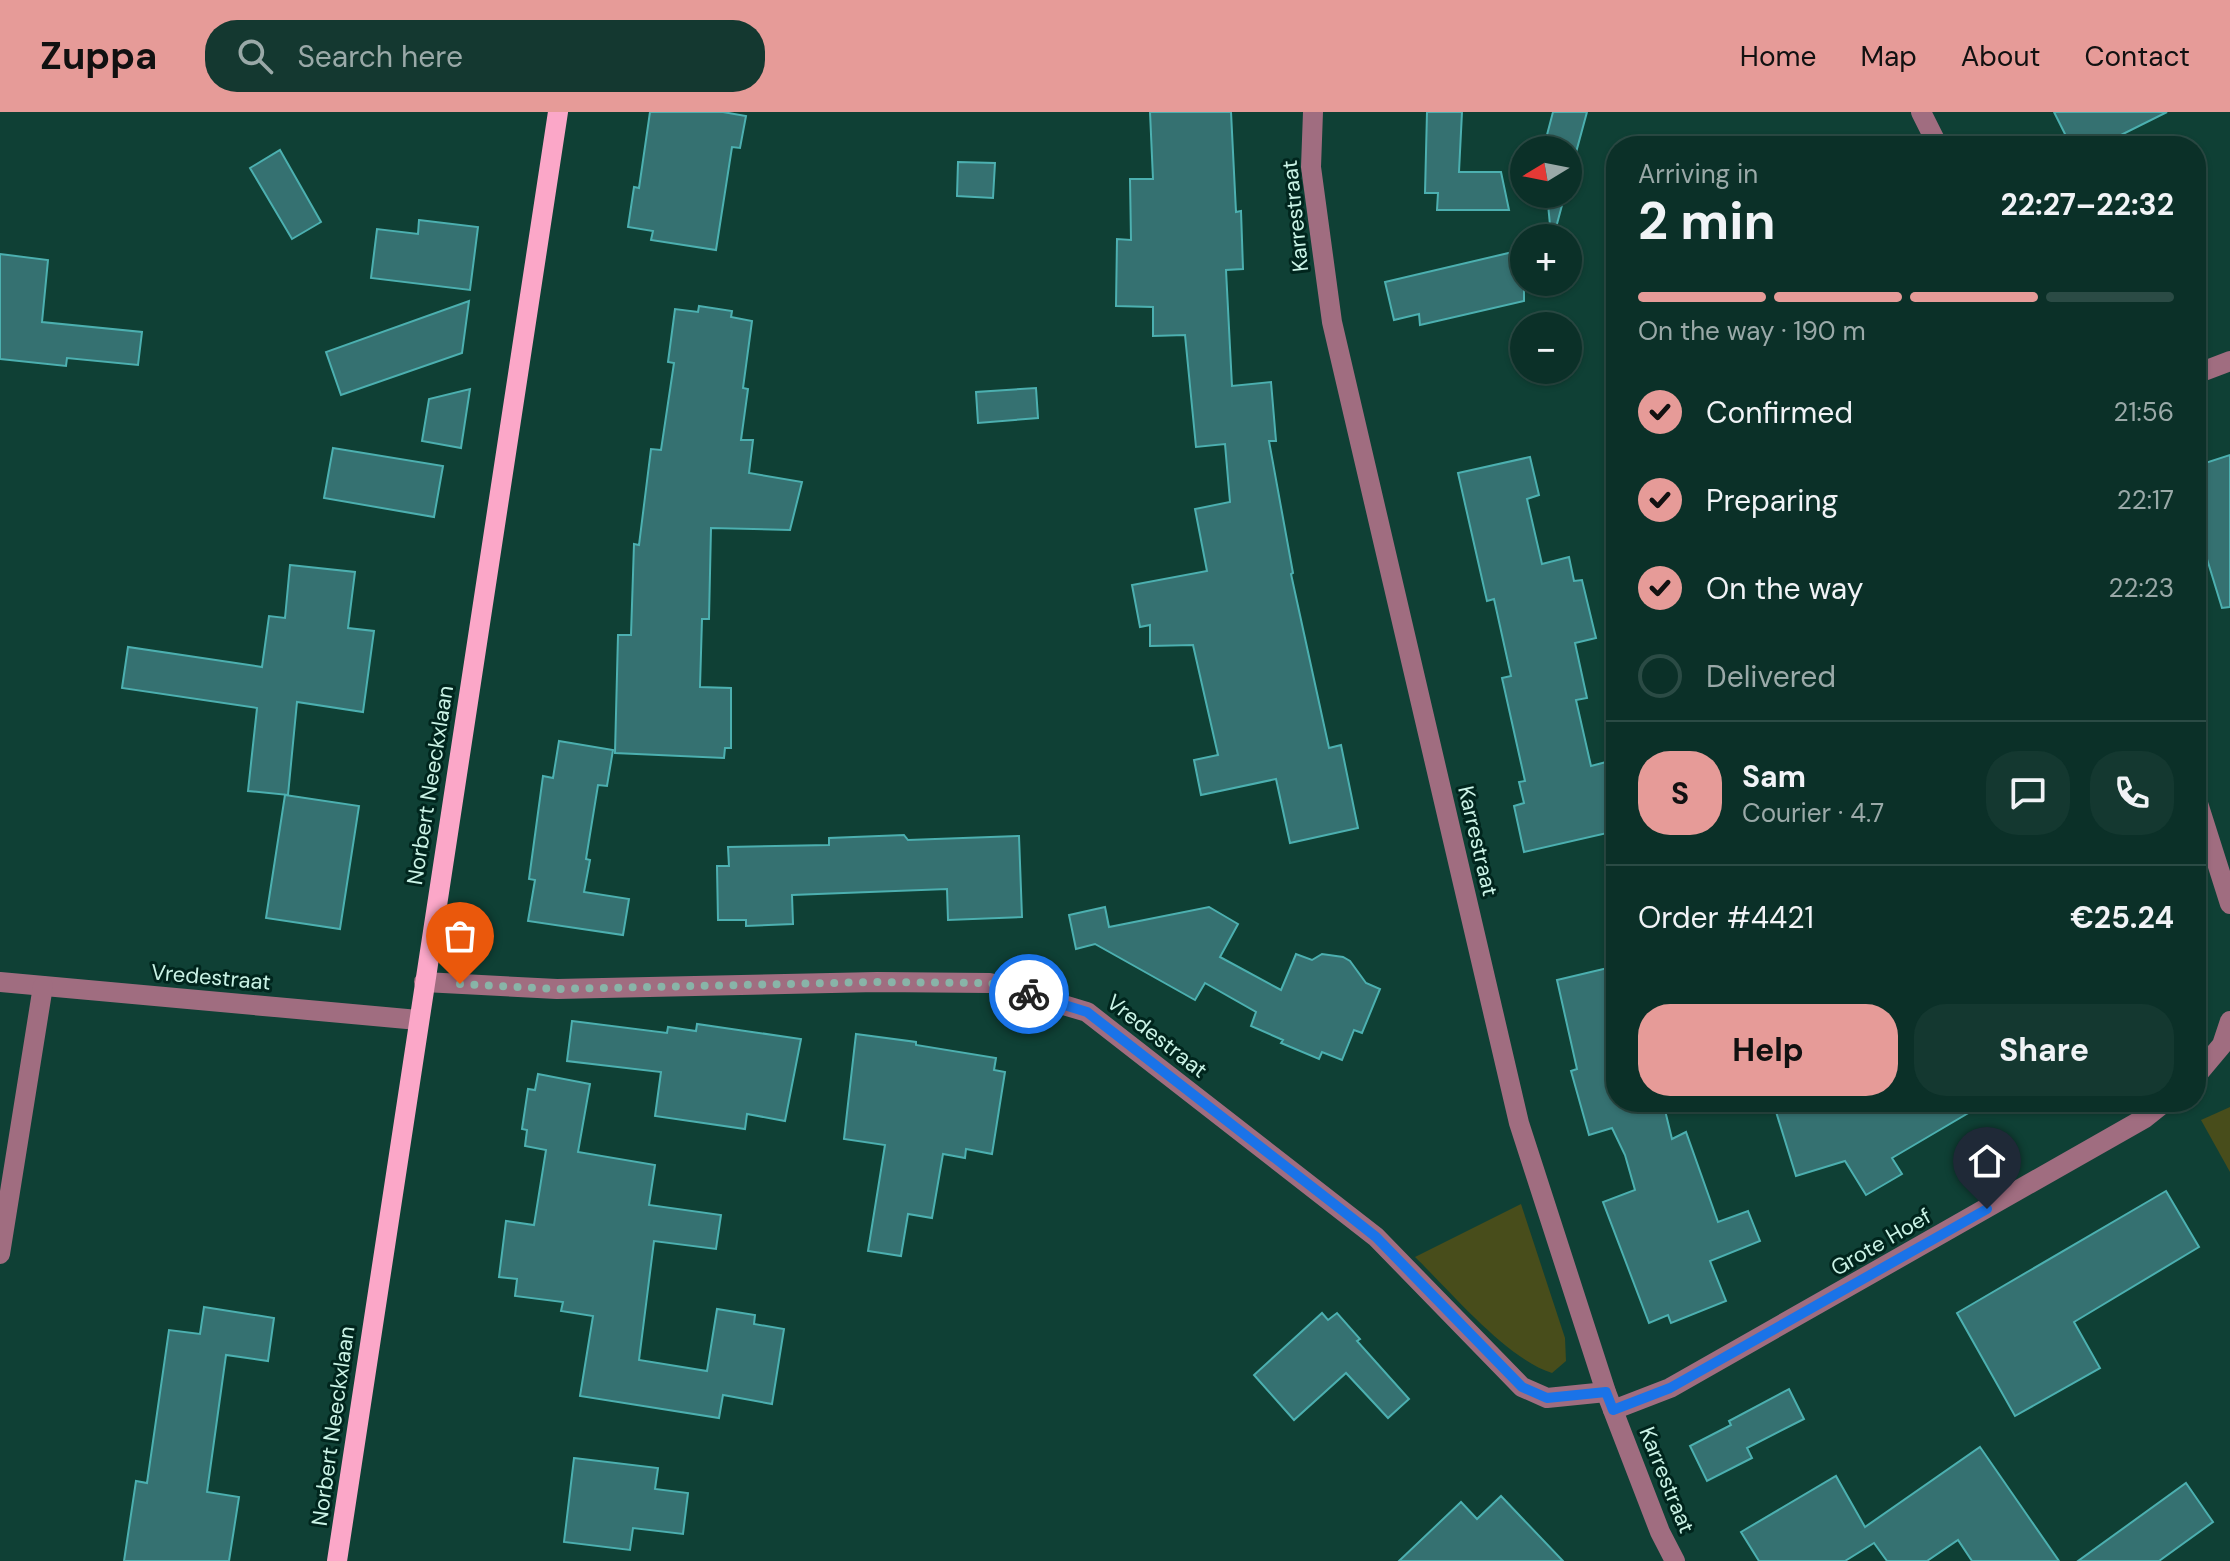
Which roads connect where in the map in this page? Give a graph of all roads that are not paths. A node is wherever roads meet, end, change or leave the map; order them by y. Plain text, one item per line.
1 (558, 112) edge
2 (1313, 112) edge
3 (1921, 112) edge
4 (1933, 136) edge
5 (2230, 361) edge
6 (2206, 370) edge
7 (2206, 828) edge
8 (2230, 904) edge
9 (0, 982) edge
10 (424, 982) junction
11 (43, 986) junction
12 (418, 1020) junction
13 (2230, 1021) edge
14 (2206, 1064) edge
15 (2152, 1112) edge
16 (0, 1254) edge
17 (1610, 1401) junction
18 (337, 1561) edge
19 (1675, 1561) edge

1 - 10 main road, Norbert Neeckxlaan
2 - 17 street, Karrestraat
3 - 4 street
5 - 6 street
7 - 8 street
9 - 11 street, Vredestraat
10 - 12 main road, Norbert Neeckxlaan
10 - 17 street, Vredestraat
11 - 12 street, Vredestraat
11 - 16 street
12 - 18 main road, Norbert Neeckxlaan
13 - 14 street
15 - 17 street, Grote Hoef
17 - 19 street, Karrestraat

